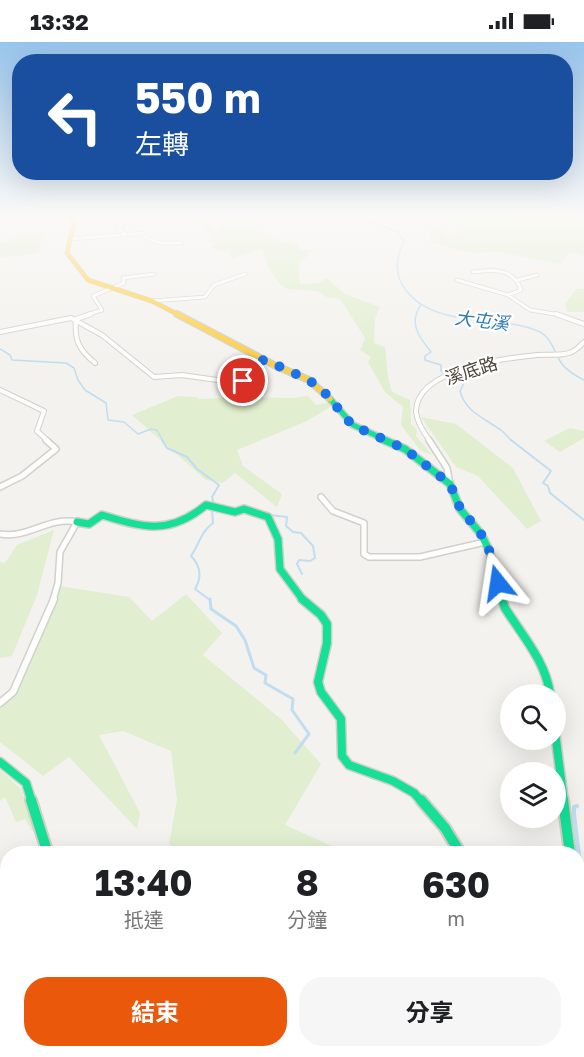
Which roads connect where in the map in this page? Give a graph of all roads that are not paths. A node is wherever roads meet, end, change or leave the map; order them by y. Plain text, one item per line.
1 (75, 263) edge
2 (473, 272) dead end
3 (154, 274) dead end
4 (245, 274) dead end
5 (537, 275) dead end
6 (457, 280) dead end
7 (518, 280) junction
8 (114, 287) junction
9 (508, 295) junction
10 (152, 301) junction
11 (76, 319) junction
12 (584, 324) edge
13 (0, 332) edge
14 (584, 342) edge
15 (553, 354) joint
16 (562, 354) joint
17 (265, 360) junction
18 (95, 363) dead end
19 (0, 390) edge
20 (450, 484) junction
21 (0, 486) edge
22 (321, 497) dead end
23 (77, 522) junction
24 (0, 534) edge
25 (485, 542) junction
26 (549, 684) edge
27 (0, 703) edge
28 (557, 750) edge
29 (0, 762) edge
30 (46, 846) edge
31 (456, 846) edge
32 (569, 846) edge

1 - 8 street
2 - 7 street
3 - 8 street
4 - 10 street
5 - 7 street
6 - 9 street
7 - 9 street
8 - 10 street
8 - 11 street
9 - 12 street
10 - 17 street
11 - 13 street
11 - 17 street
11 - 18 street
14 - 16 street, 溪底路
15 - 16 street, 溪底路
15 - 20 street, 溪底路
17 - 20 street
19 - 21 street
20 - 25 street
22 - 25 street
23 - 24 street
23 - 27 street
23 - 31 street
25 - 26 street
28 - 32 street
29 - 30 street

